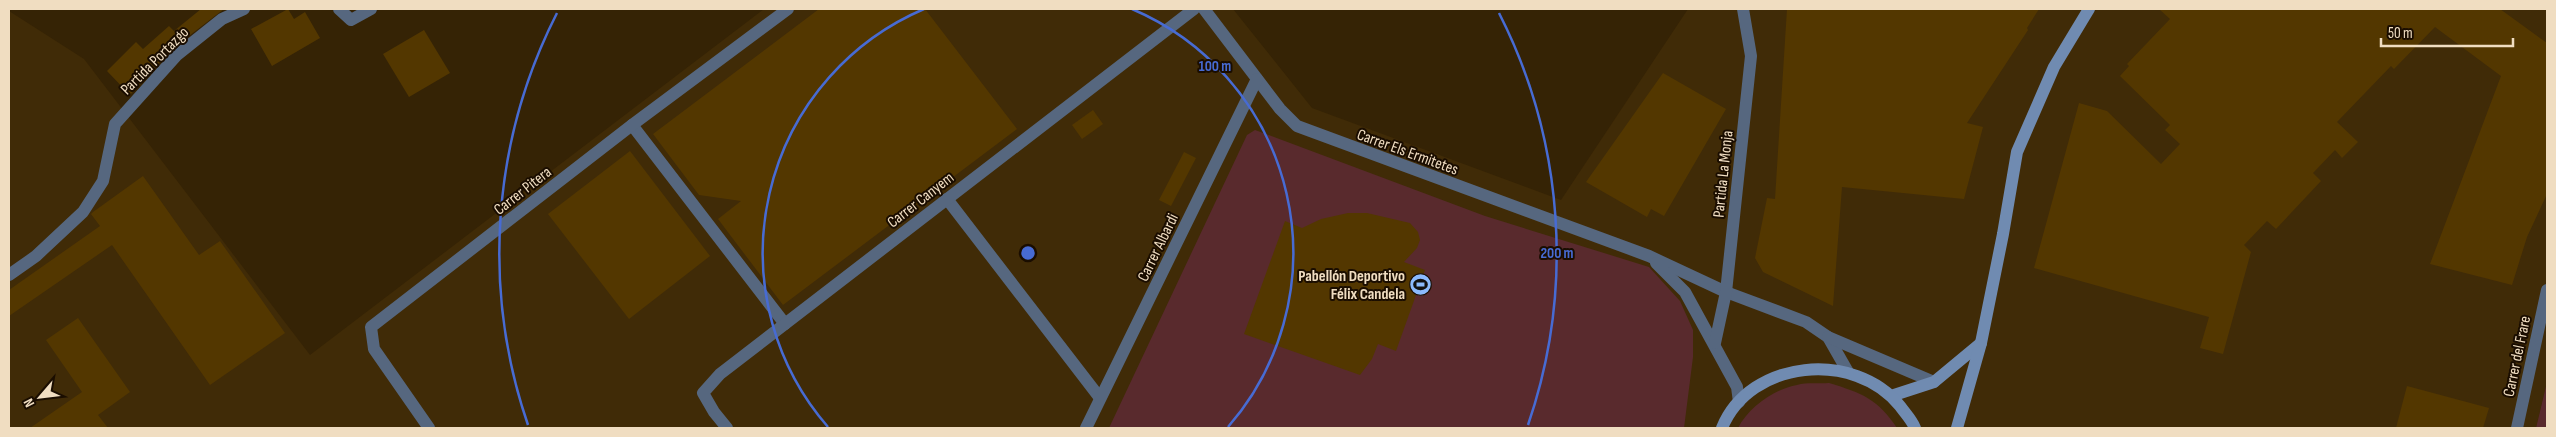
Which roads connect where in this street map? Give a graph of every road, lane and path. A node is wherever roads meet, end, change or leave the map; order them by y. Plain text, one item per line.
1 (244, 9) edge
2 (339, 9) edge
3 (371, 9) edge
4 (788, 9) edge
5 (1194, 9) edge
6 (1204, 9) edge
7 (1743, 9) edge
8 (2089, 9) edge
9 (1257, 80) junction
10 (632, 125) junction
11 (947, 199) junction
12 (1649, 256) junction
13 (9, 275) edge
14 (2547, 290) edge
15 (1726, 292) junction
16 (785, 324) junction
17 (1828, 336) junction
18 (1715, 343) junction
19 (1981, 343) junction
20 (1848, 372) junction
21 (1934, 382) junction
22 (1892, 396) junction
23 (1100, 398) junction
24 (1739, 402) junction
25 (429, 428) edge
26 (727, 428) edge
27 (1086, 428) edge
28 (1722, 428) edge
29 (1915, 428) edge
30 (1957, 428) edge
31 (2518, 428) edge

1 - 13 street, Partida Portazgo
2 - 3 street
4 - 10 street, Carrer Pitera
5 - 11 street, Carrer Canyem
6 - 9 street, Carrer Els Ermitetes
7 - 15 street, Partida La Monja
8 - 19 street
9 - 12 street, Carrer Els Ermitetes
9 - 23 street, Carrer Albardi
10 - 16 street
10 - 25 street, Carrer Pitera
11 - 16 street, Carrer Canyem
11 - 23 street
12 - 15 street, Carrer Els Ermitetes
12 - 18 street, Carrer Els Ermitetes
14 - 31 street, Carrer del Frare
15 - 17 street, Carrer Els Ermitetes
15 - 18 street, Partida La Monja
16 - 26 street, Carrer Canyem
17 - 20 street, Carrer Els Ermitetes
17 - 21 street
18 - 24 street, Carrer Els Ermitetes
19 - 21 street
19 - 30 street
20 - 22 street
20 - 24 street
21 - 22 street
22 - 29 street
23 - 27 street, Carrer Albardi
24 - 28 street

